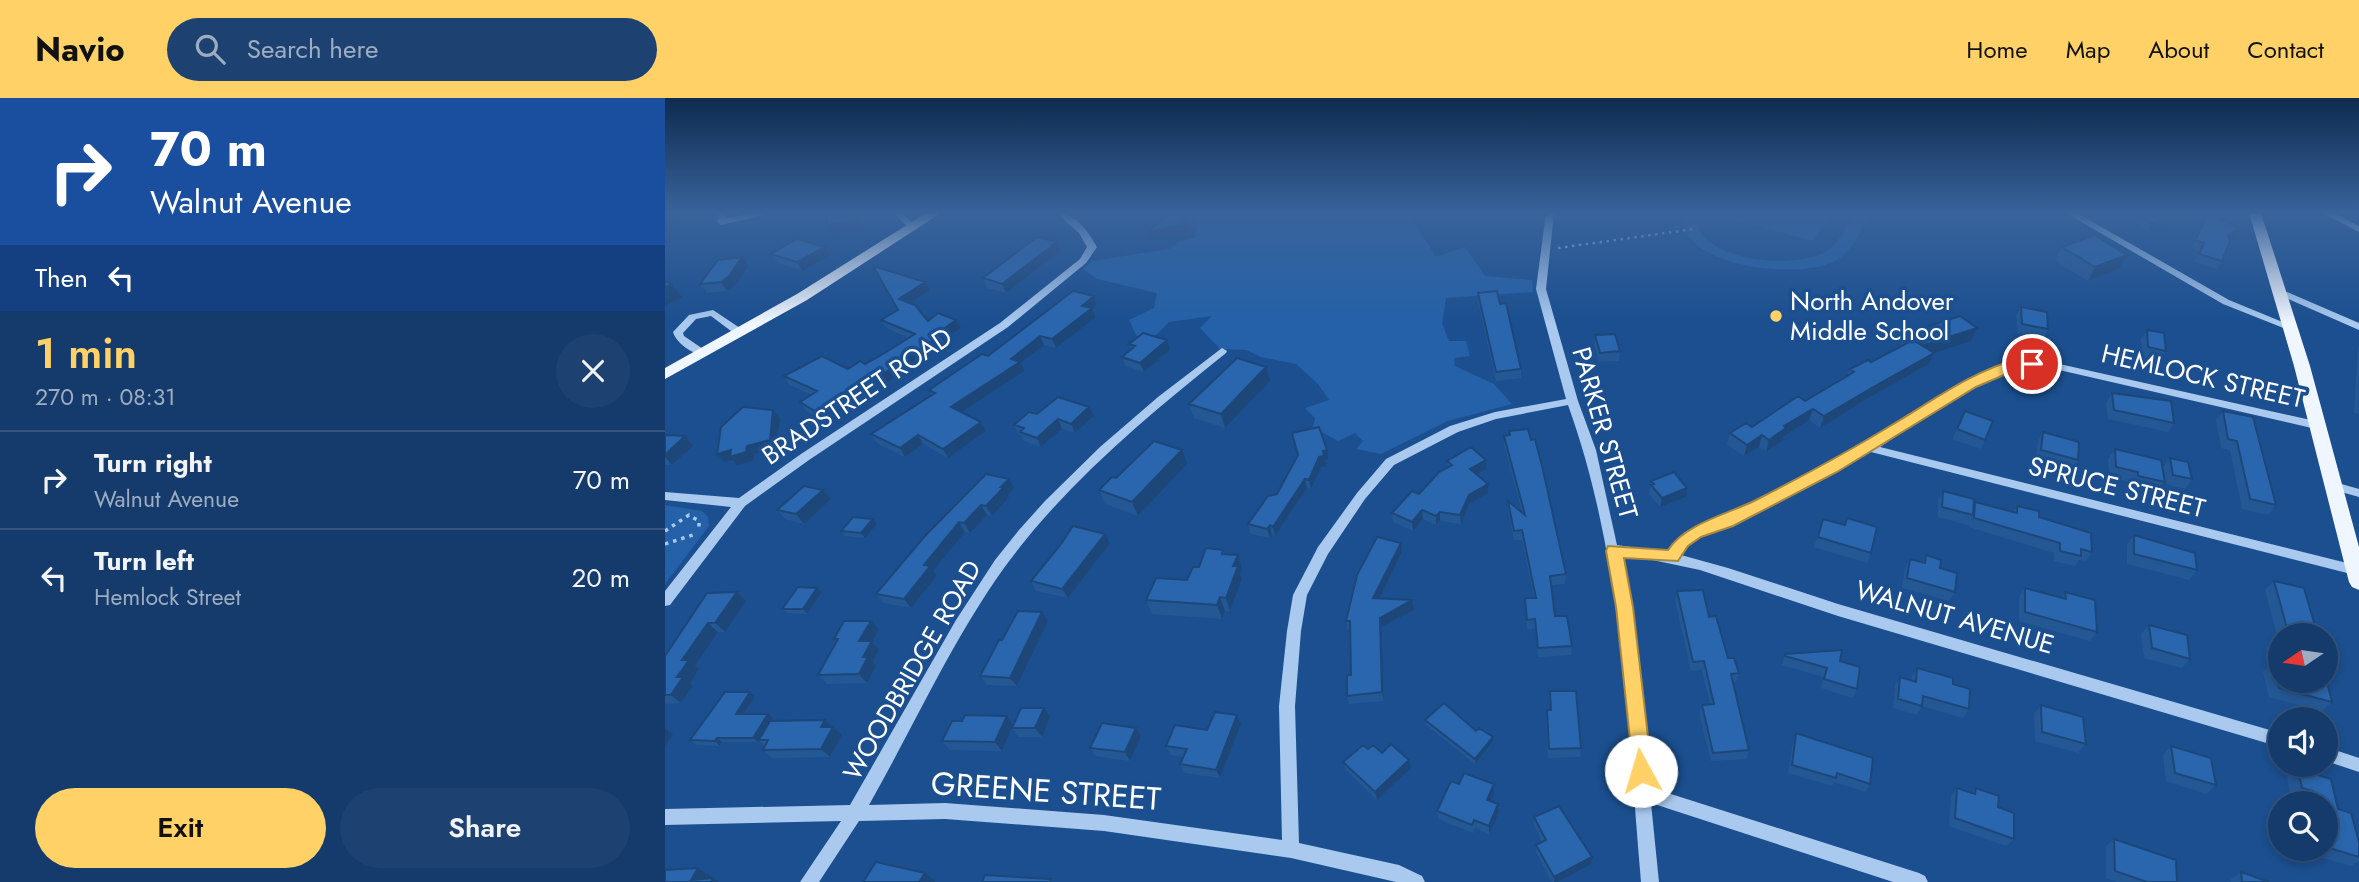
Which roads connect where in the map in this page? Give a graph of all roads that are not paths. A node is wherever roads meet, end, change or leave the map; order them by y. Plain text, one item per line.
1 (878, 250) edge
2 (1090, 250) edge
3 (1545, 250) edge
4 (2134, 250) edge
5 (2267, 250) edge
6 (2280, 292) junction
7 (2290, 327) junction
8 (2359, 327) edge
9 (739, 332) junction
10 (1222, 351) dead end
11 (702, 353) junction
12 (665, 374) edge
13 (1572, 401) junction
14 (2316, 425) junction
15 (1869, 448) junction
16 (2332, 485) junction
17 (2359, 493) edge
18 (665, 496) edge
19 (741, 503) junction
20 (1614, 551) junction
21 (1672, 557) junction
22 (2357, 576) edge
23 (665, 601) edge
24 (2268, 736) edge
25 (2338, 758) edge
26 (2359, 765) edge
27 (1644, 793) junction
28 (857, 811) junction
29 (665, 817) edge
30 (1291, 850) junction
31 (809, 882) edge
32 (1416, 882) edge
33 (1650, 882) edge
34 (1919, 882) edge

1 - 9 main road
2 - 19 street, BRADSTREET ROAD
3 - 13 street, PARKER STREET
4 - 7 street
5 - 6 main road
6 - 7 main road
6 - 8 street
7 - 14 main road
9 - 11 main road
9 - 11 street
10 - 28 street, WOODBRIDGE ROAD
11 - 12 main road
13 - 20 street, PARKER STREET
13 - 30 street
14 - 15 street, HEMLOCK STREET
14 - 16 main road
15 - 21 street, HEMLOCK STREET
15 - 22 street, SPRUCE STREET
16 - 17 street
16 - 22 main road
18 - 19 street
19 - 23 street, BRADSTREET ROAD
20 - 21 street, WALNUT AVENUE
20 - 27 street, PARKER STREET
21 - 24 street, WALNUT AVENUE
25 - 26 street
27 - 33 street, PARKER STREET
27 - 34 street
28 - 29 street, GREENE STREET
28 - 30 street, GREENE STREET
28 - 31 street, WOODBRIDGE ROAD
30 - 32 street, GREENE STREET

